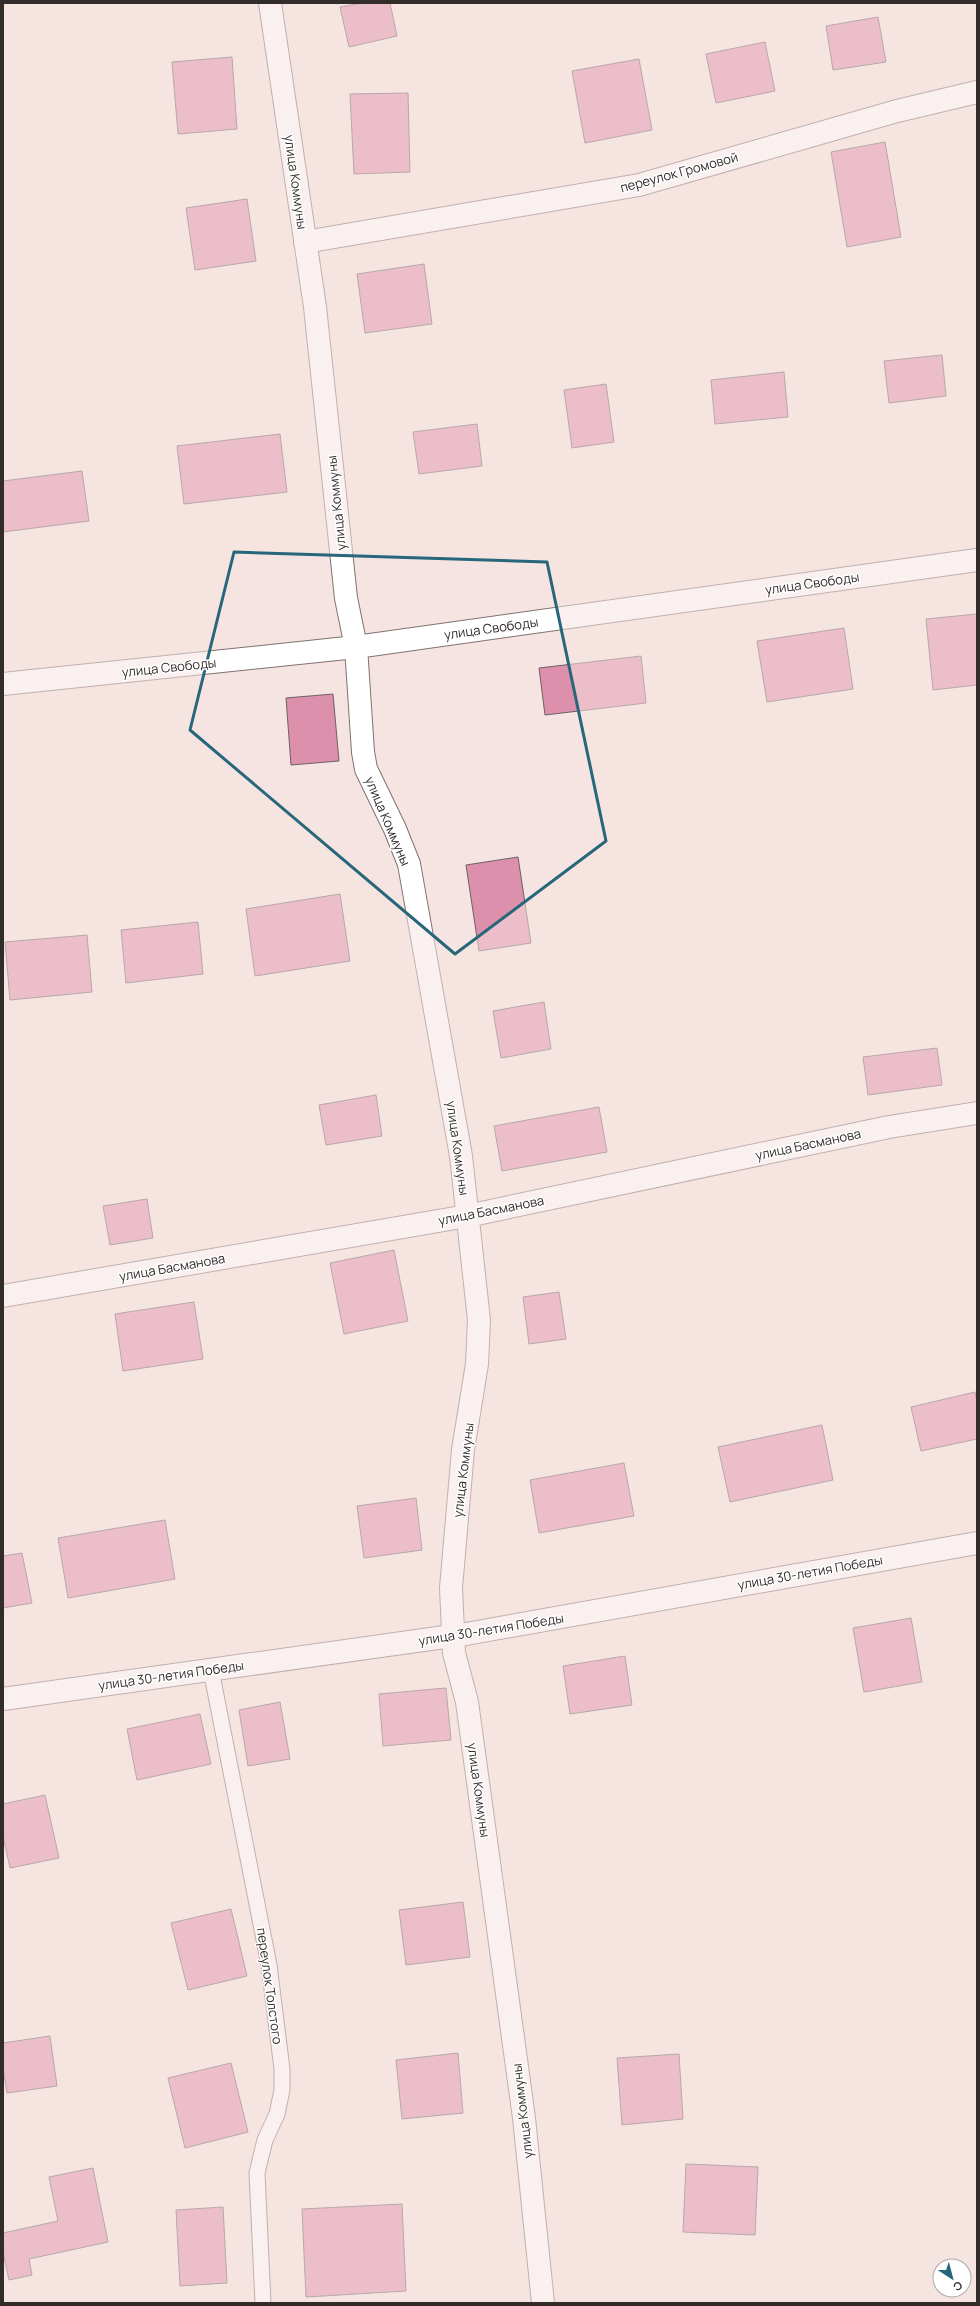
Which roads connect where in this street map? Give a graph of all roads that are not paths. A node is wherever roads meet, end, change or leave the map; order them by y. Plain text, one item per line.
1 (270, 3) edge
2 (977, 92) edge
3 (305, 242) junction
4 (977, 560) edge
5 (356, 647) junction
6 (3, 684) edge
7 (977, 1113) edge
8 (467, 1216) junction
9 (3, 1296) edge
10 (977, 1543) edge
11 (454, 1636) junction
12 (211, 1670) junction
13 (3, 1699) edge
14 (264, 2303) edge
15 (543, 2303) edge

1 - 3 street, улица Коммуны
2 - 3 street, переулок Громовой
3 - 5 street, улица Коммуны
4 - 5 street, улица Свободы
5 - 6 street, улица Свободы
5 - 8 street, улица Коммуны
7 - 8 street, улица Басманова
8 - 9 street, улица Басманова
8 - 11 street, улица Коммуны
10 - 11 street, улица 30-летия Победы
11 - 12 street, улица 30-летия Победы
11 - 15 street, улица Коммуны
12 - 13 street, улица 30-летия Победы
12 - 14 lane, переулок Толстого

